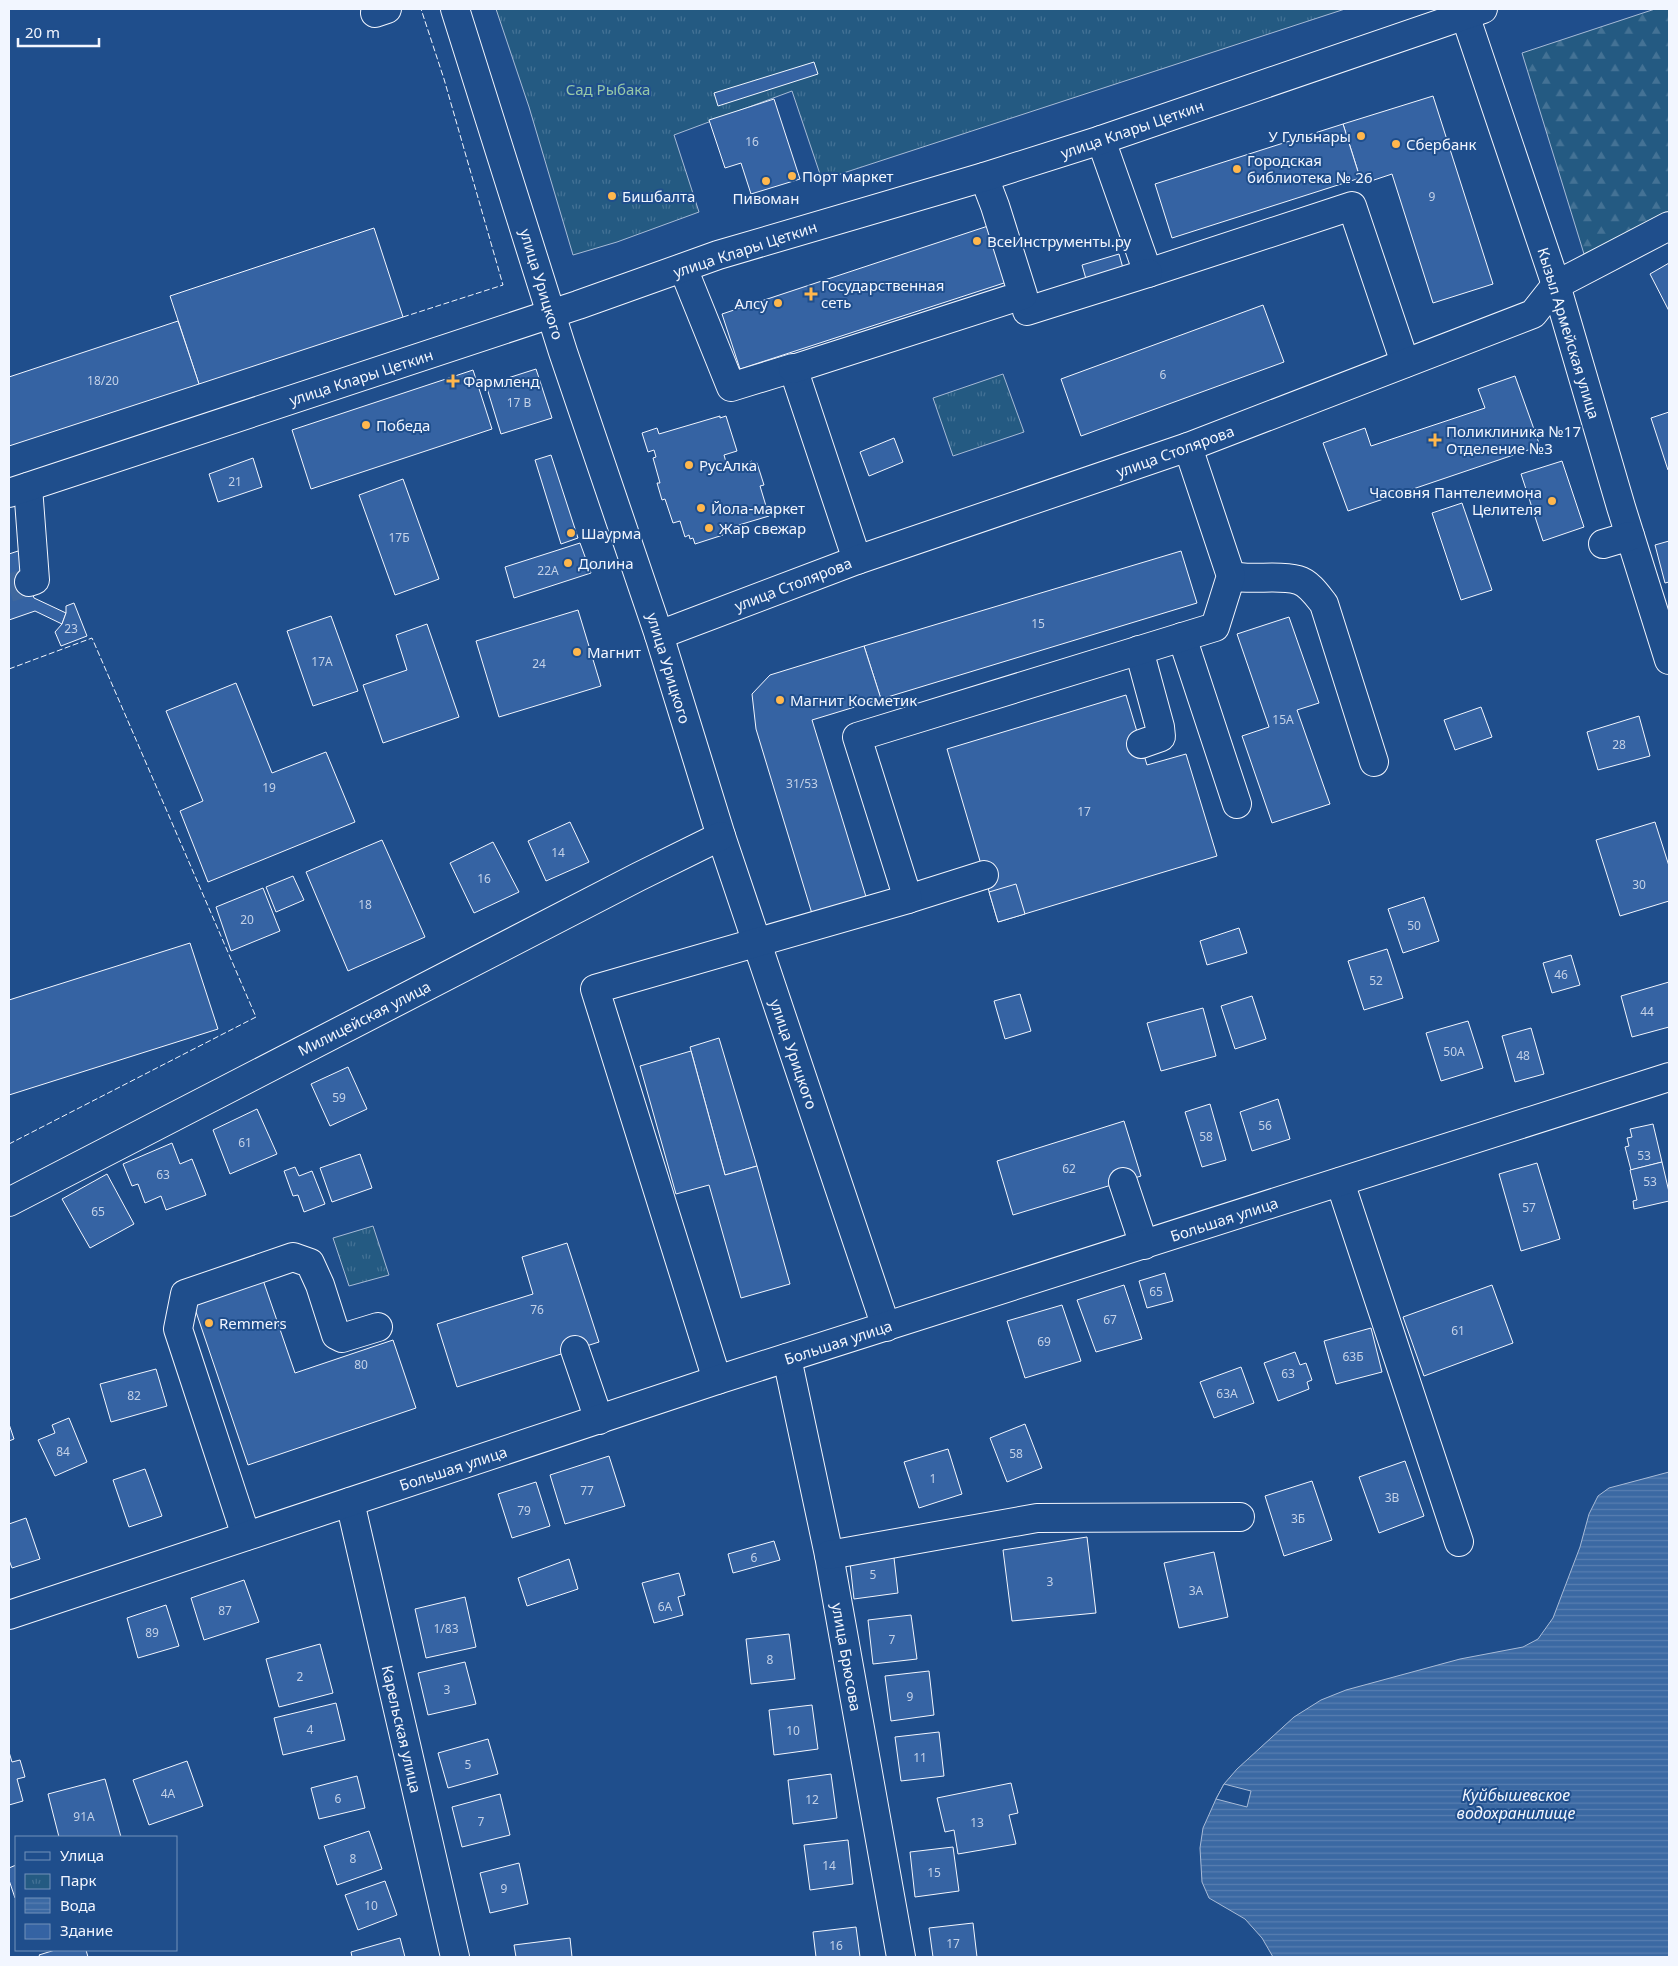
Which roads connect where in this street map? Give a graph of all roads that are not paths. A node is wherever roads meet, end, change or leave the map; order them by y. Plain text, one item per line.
1 (455, 9) edge
2 (1470, 11) edge
3 (1101, 140) junction
4 (984, 177) junction
5 (1669, 226) edge
6 (683, 268) junction
7 (1148, 273) junction
8 (1556, 285) junction
9 (1027, 311) dead end
10 (552, 313) junction
11 (1406, 363) junction
12 (793, 369) junction
13 (1188, 448) junction
14 (18, 490) edge
15 (1630, 536) junction
16 (1603, 544) dead end
17 (857, 560) junction
18 (1231, 576) junction
19 (29, 582) dead end
20 (659, 634) junction
21 (1182, 637) junction
22 (1139, 650) junction
23 (1669, 660) edge
24 (1141, 744) dead end
25 (1374, 762) dead end
26 (1237, 804) dead end
27 (721, 836) junction
28 (984, 876) dead end
29 (908, 899) junction
30 (756, 943) junction
31 (1669, 1077) edge
32 (1123, 1182) dead end
33 (1340, 1182) junction
34 (9, 1202) edge
35 (1144, 1245) junction
36 (378, 1327) dead end
37 (886, 1327) junction
38 (575, 1350) dead end
39 (788, 1358) junction
40 (717, 1380) junction
41 (599, 1420) junction
42 (350, 1502) junction
43 (1240, 1517) dead end
44 (246, 1536) junction
45 (1459, 1542) dead end
46 (829, 1554) junction
47 (9, 1615) edge
48 (454, 1957) edge
49 (901, 1957) edge

1 - 10 street, улица Урицкого
2 - 3 street, улица Клары Цеткин
2 - 8 street, Кызыл Армейская улица
3 - 4 street, улица Клары Цеткин
3 - 7 street
4 - 6 street, улица Клары Цеткин
4 - 12 street
5 - 8 street, улица Столярова
6 - 10 street, улица Клары Цеткин
6 - 12 street
7 - 9 street
7 - 11 street
8 - 11 street, улица Столярова
8 - 15 street, Кызыл Армейская улица
10 - 14 street, улица Клары Цеткин
10 - 20 street, улица Урицкого
11 - 13 street, улица Столярова
12 - 17 street
13 - 17 street, улица Столярова
13 - 18 street
14 - 19 street
15 - 16 street
15 - 23 street, Кызыл Армейская улица
17 - 20 street, улица Столярова
18 - 21 street
18 - 25 street
20 - 27 street, улица Урицкого
21 - 22 street
21 - 26 street
22 - 24 street
22 - 29 street
27 - 30 street, улица Урицкого
27 - 34 street, Милицейская улица
28 - 29 street
29 - 30 street
30 - 37 street, улица Урицкого
30 - 40 street
31 - 33 street, Большая улица
32 - 35 street
33 - 35 street, Большая улица
33 - 45 street
35 - 37 street, Большая улица
36 - 44 street
37 - 39 street, Большая улица
38 - 41 street
39 - 40 street, Большая улица
39 - 46 street, улица Брюсова
40 - 41 street, Большая улица
41 - 42 street, Большая улица
42 - 44 street, Большая улица
42 - 48 street, Карельская улица
43 - 46 street
44 - 47 street, Большая улица
46 - 49 street, улица Брюсова

